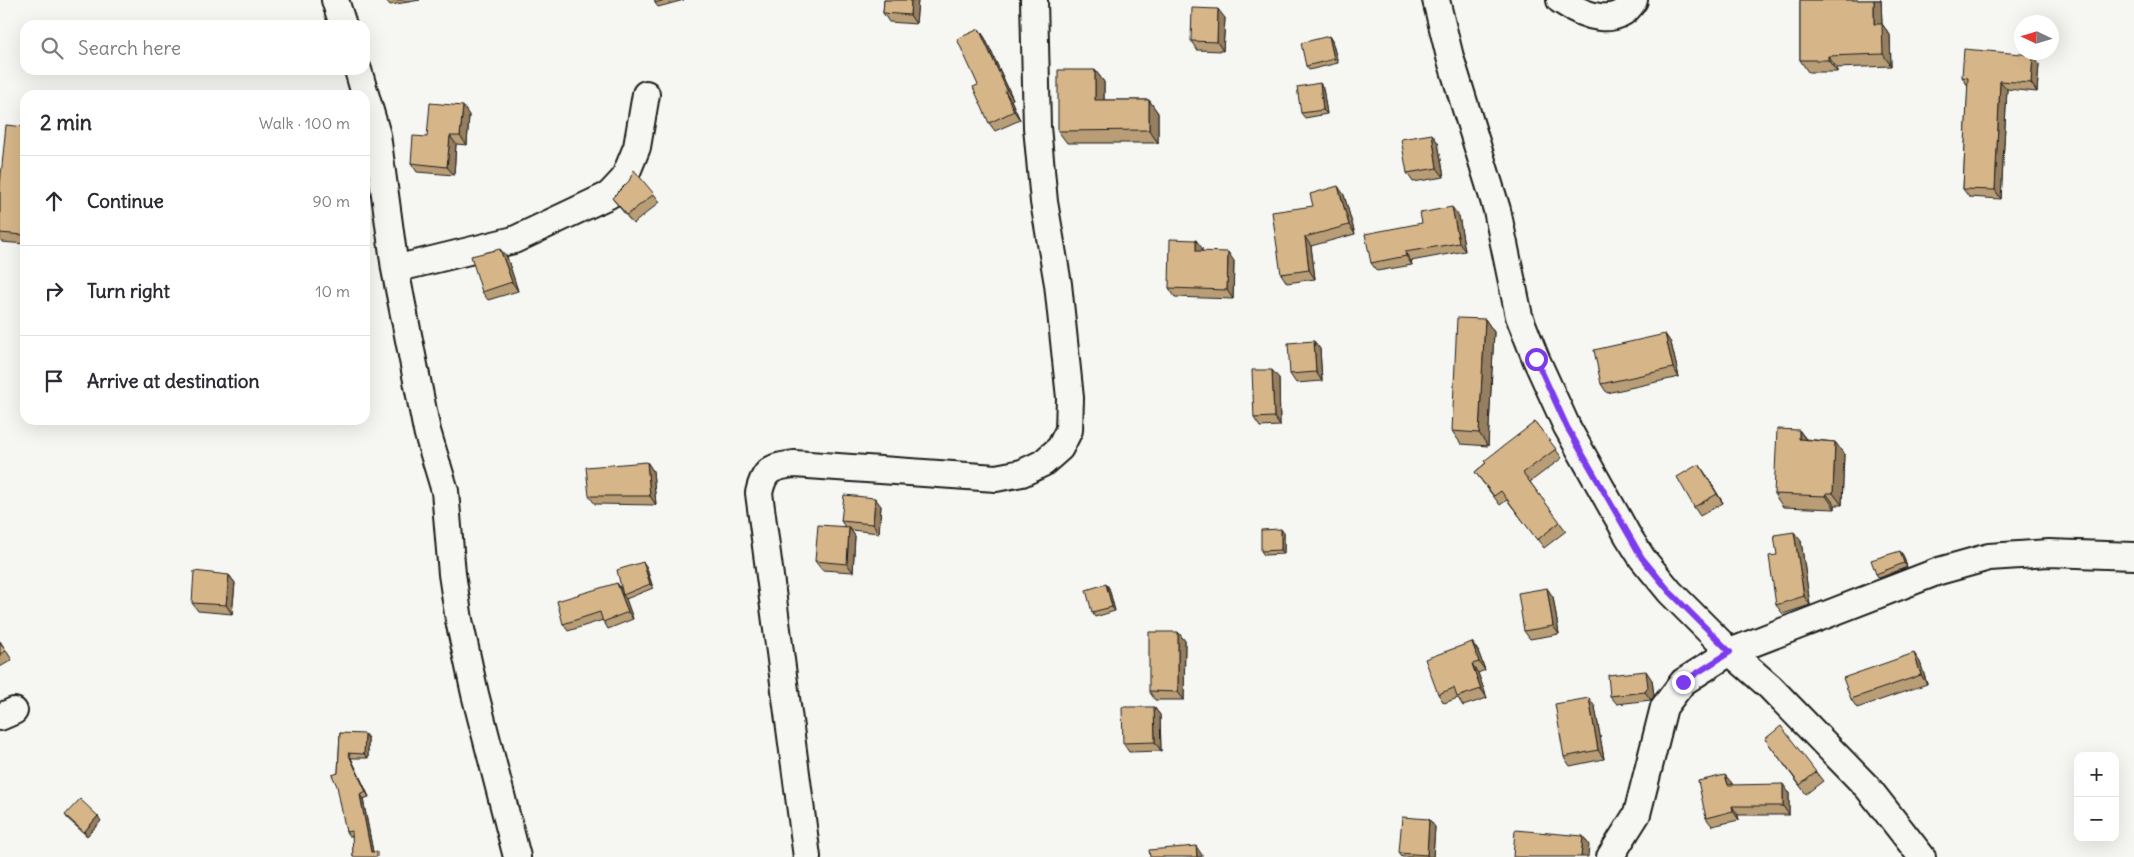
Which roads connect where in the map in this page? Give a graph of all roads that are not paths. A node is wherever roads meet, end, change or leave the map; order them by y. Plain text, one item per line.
1 (335, 0) edge
2 (1034, 0) edge
3 (1436, 0) edge
4 (1560, 0) edge
5 (1634, 0) edge
6 (341, 20) edge
7 (359, 75) edge
8 (364, 90) edge
9 (646, 94) dead end
10 (370, 111) edge
11 (395, 269) junction
12 (2134, 556) edge
13 (1730, 652) junction
14 (517, 857) edge
15 (807, 857) edge
16 (1610, 857) edge
17 (1922, 857) edge

1 - 6 street
2 - 15 street
3 - 13 street
4 - 5 street
7 - 8 street
9 - 11 street
10 - 11 street
11 - 14 street
12 - 13 street
13 - 16 street
13 - 17 street

